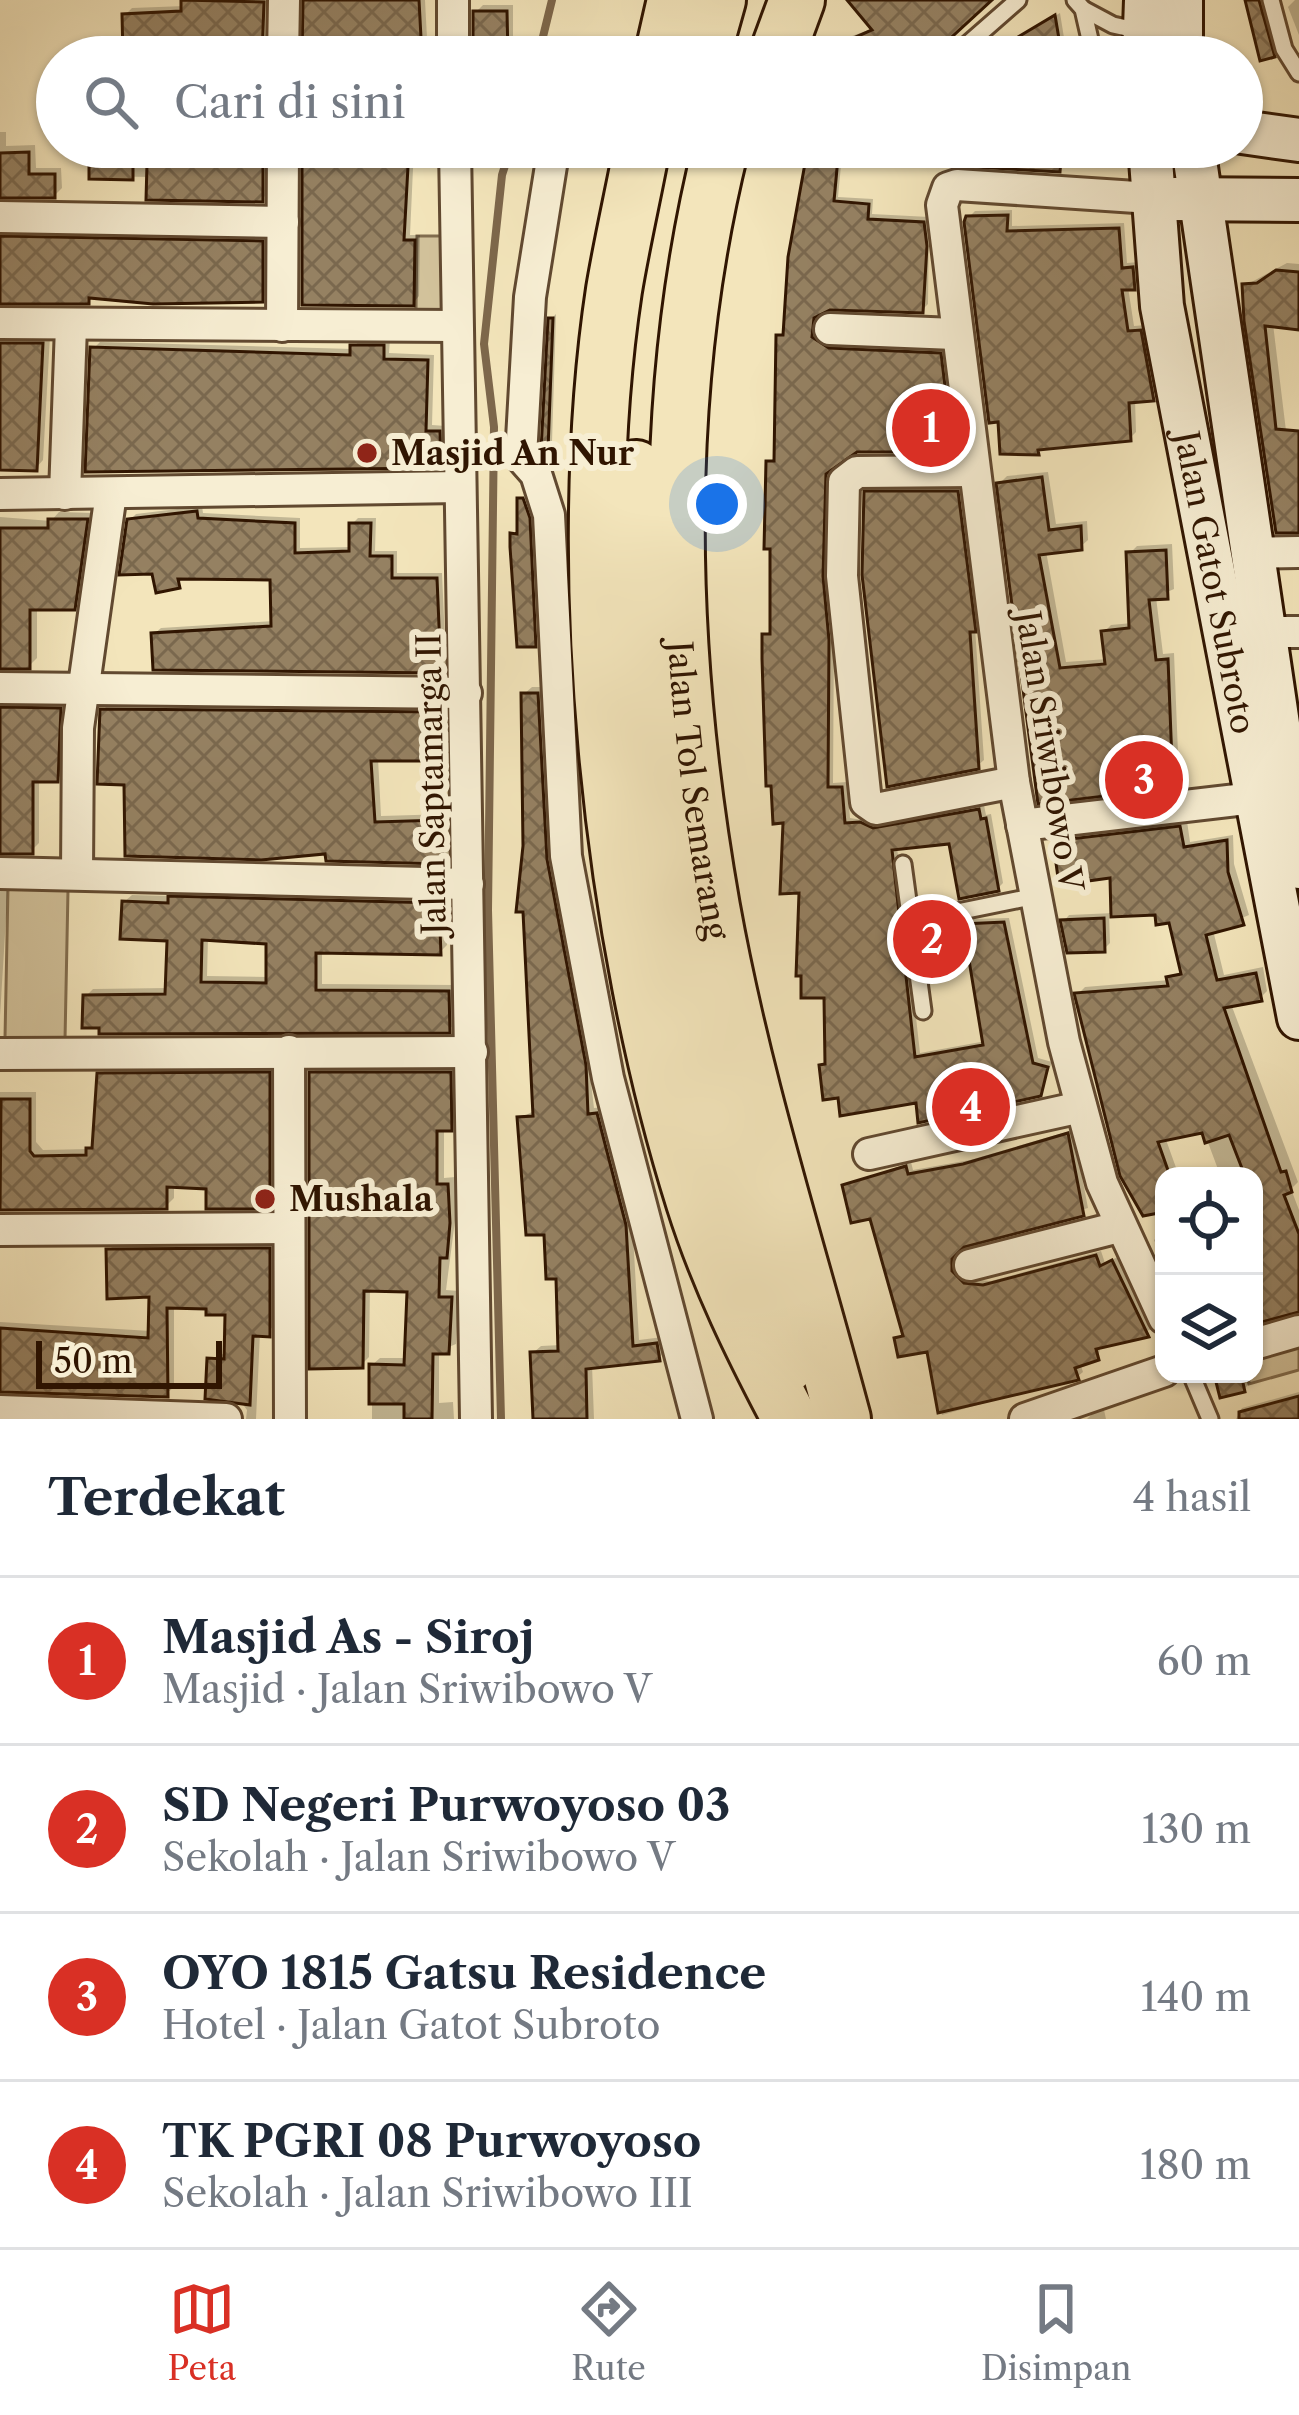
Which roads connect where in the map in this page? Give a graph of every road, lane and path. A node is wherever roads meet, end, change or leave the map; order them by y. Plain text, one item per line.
1 (284, 0) edge
2 (453, 0) edge
3 (1018, 0) edge
4 (1181, 0) edge
5 (1271, 0) edge
6 (1079, 4) edge
7 (738, 22) edge
8 (1144, 30) edge
9 (284, 36) edge
10 (454, 36) edge
11 (708, 36) edge
12 (976, 36) edge
13 (1088, 36) edge
14 (1181, 36) edge
15 (1299, 73) edge
16 (1263, 135) edge
17 (1299, 140) edge
18 (284, 168) edge
19 (454, 168) edge
20 (551, 168) edge
21 (638, 168) edge
22 (672, 168) edge
23 (717, 168) edge
24 (745, 168) edge
25 (1150, 168) edge
26 (1196, 168) edge
27 (1151, 198) junction
28 (1201, 199) junction
29 (1299, 200) edge
30 (0, 217) edge
31 (283, 222) junction
32 (0, 323) edge
33 (71, 326) junction
34 (282, 326) junction
35 (455, 326) junction
36 (830, 329) dead end
37 (955, 334) junction
38 (972, 471) junction
39 (460, 488) junction
40 (112, 493) junction
41 (0, 494) edge
42 (65, 494) junction
43 (1299, 552) edge
44 (1251, 554) junction
45 (1280, 632) edge
46 (0, 688) edge
47 (82, 690) junction
48 (466, 693) junction
49 (1287, 712) edge
50 (1014, 782) junction
51 (1281, 801) edge
52 (1022, 825) junction
53 (903, 864) dead end
54 (1299, 867) edge
55 (0, 873) edge
56 (77, 874) junction
57 (468, 884) junction
58 (1036, 896) junction
59 (712, 906) junction
60 (913, 920) junction
61 (923, 1011) dead end
62 (1299, 1018) edge
63 (289, 1052) junction
64 (472, 1052) junction
65 (0, 1054) edge
66 (1081, 1107) junction
67 (869, 1154) dead end
68 (1119, 1227) junction
69 (289, 1228) junction
70 (0, 1230) edge
71 (970, 1265) dead end
72 (1155, 1300) edge
73 (1299, 1331) edge
74 (1263, 1341) edge
75 (1155, 1374) edge
76 (1195, 1383) edge
77 (0, 1412) edge
78 (226, 1419) edge
79 (290, 1419) edge
80 (476, 1419) edge
81 (697, 1419) edge
82 (790, 1419) edge
83 (802, 1419) edge
84 (843, 1419) edge
85 (1025, 1419) edge
86 (1210, 1419) edge

1 - 9 street
2 - 10 street
3 - 12 lane
4 - 14 street
5 - 15 lane
6 - 8 lane
6 - 13 lane
7 - 11 highway
16 - 17 street
18 - 31 street
19 - 35 street, Jalan Saptamarga II
20 - 81 street
21 - 82 highway
22 - 83 highway, Jalan Tol Semarang
23 - 59 highway, Jalan Tol Semarang
24 - 59 highway
25 - 27 street, Jalan Gatot Subroto
26 - 28 street, Jalan Gatot Subroto
27 - 28 street
27 - 37 street, Jalan Sriwibowo V
27 - 51 street, Jalan Gatot Subroto
28 - 29 street
28 - 44 street, Jalan Gatot Subroto
30 - 31 street
31 - 34 street
32 - 33 street
33 - 34 street
33 - 42 street
34 - 35 street
35 - 39 street, Jalan Saptamarga II
36 - 37 street
37 - 38 street, Jalan Sriwibowo V
38 - 50 street, Jalan Sriwibowo V
38 - 50 street
39 - 40 street
39 - 48 street, Jalan Saptamarga II
40 - 42 street
40 - 47 street
41 - 42 street
43 - 44 street
44 - 45 street, Jalan Gatot Subroto
45 - 49 street, Jalan Gatot Subroto
46 - 47 street
47 - 48 street
47 - 56 street
48 - 57 street, Jalan Saptamarga II
49 - 51 street, Jalan Gatot Subroto
50 - 52 street, Jalan Sriwibowo V
51 - 52 street
51 - 54 street, Jalan Gatot Subroto
51 - 62 street, Jalan Gatot Subroto
52 - 58 street, Jalan Sriwibowo V
53 - 60 lane
55 - 56 street
56 - 57 street
57 - 64 street, Jalan Saptamarga II
58 - 60 lane
58 - 66 street, Jalan Sriwibowo V
59 - 84 highway, Jalan Tol Semarang
60 - 61 lane
63 - 64 street
63 - 65 street
63 - 69 street
64 - 80 street, Jalan Saptamarga II
66 - 67 street
66 - 68 street, Jalan Sriwibowo V
68 - 71 street
68 - 72 street, Jalan Sriwibowo V
69 - 70 street
69 - 79 street
73 - 74 street
75 - 85 street
76 - 86 lane
77 - 78 street

